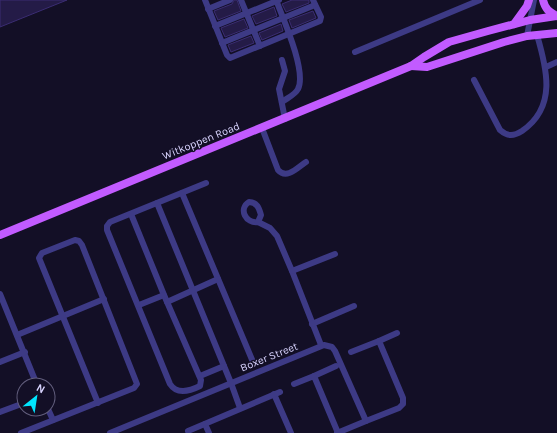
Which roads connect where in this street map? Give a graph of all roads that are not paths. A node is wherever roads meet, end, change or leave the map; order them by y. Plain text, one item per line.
1 (205, 0) edge
2 (230, 0) edge
3 (241, 0) edge
4 (277, 0) edge
5 (480, 0) edge
6 (529, 0) edge
7 (534, 0) edge
8 (543, 0) edge
9 (314, 3) edge
10 (208, 9) junction
11 (246, 14) junction
12 (557, 16) edge
13 (283, 18) junction
14 (530, 20) junction
15 (514, 24) junction
16 (215, 26) junction
17 (253, 31) junction
18 (288, 33) junction
19 (557, 33) edge
20 (537, 35) junction
21 (527, 36) junction
22 (222, 44) junction
23 (260, 46) junction
24 (355, 52) dead end
25 (282, 60) dead end
26 (557, 62) edge
27 (411, 66) junction
28 (546, 67) junction
29 (474, 80) dead end
30 (282, 102) junction
31 (285, 118) junction
32 (262, 128) junction
33 (306, 162) dead end
34 (206, 183) dead end
35 (182, 193) junction
36 (157, 203) junction
37 (131, 214) junction
38 (258, 222) dead end
39 (0, 235) edge
40 (335, 254) dead end
41 (292, 271) junction
42 (218, 279) junction
43 (193, 291) junction
44 (0, 294) edge
45 (164, 295) junction
46 (104, 299) junction
47 (167, 302) junction
48 (139, 305) junction
49 (354, 306) dead end
50 (63, 317) junction
51 (312, 324) junction
52 (397, 333) dead end
53 (17, 335) junction
54 (379, 341) junction
55 (321, 346) junction
56 (24, 352) junction
57 (351, 352) dead end
58 (0, 362) edge
59 (253, 362) dead end
60 (224, 366) junction
61 (336, 366) dead end
62 (200, 376) junction
63 (314, 376) junction
64 (35, 377) edge
65 (231, 383) junction
66 (294, 384) dead end
67 (280, 392) dead end
68 (274, 394) junction
69 (98, 402) junction
70 (0, 405) edge
71 (16, 406) edge
72 (240, 408) junction
73 (0, 411) edge
74 (52, 417) edge
75 (53, 420) junction
76 (366, 421) junction
77 (205, 424) junction
78 (188, 431) dead end
79 (20, 433) edge
80 (110, 433) edge
81 (208, 433) edge
82 (291, 433) edge
83 (337, 433) edge

1 - 10 street
2 - 10 street
3 - 11 street
4 - 11 street
4 - 13 street
5 - 24 street
6 - 15 main road
7 - 14 street
8 - 12 main road
9 - 13 street
9 - 18 street
10 - 16 street
11 - 16 street
11 - 17 street
12 - 14 main road, Witkoppen Road
13 - 17 street
13 - 18 street
14 - 15 main road, Witkoppen Road
14 - 21 street
15 - 27 main road, Witkoppen Road
16 - 22 street
17 - 22 street
17 - 23 street
18 - 23 street
18 - 30 street
19 - 20 main road, Witkoppen Road
20 - 21 main road, Witkoppen Road
20 - 28 street
21 - 27 main road, Witkoppen Road
22 - 23 street
25 - 30 street
26 - 28 street
27 - 31 main road, Witkoppen Road
28 - 29 street
30 - 31 street
31 - 32 main road, Witkoppen Road
32 - 33 street
32 - 39 main road, Witkoppen Road
34 - 35 street
35 - 36 street
35 - 42 street
36 - 37 street
36 - 43 street
37 - 45 street
37 - 48 street
38 - 41 street
40 - 41 street
41 - 51 street
42 - 43 street
42 - 59 street
43 - 47 street
43 - 60 street
44 - 53 street
45 - 47 street
45 - 48 street
46 - 50 street
46 - 50 street
46 - 69 street
47 - 62 street
48 - 62 street
49 - 51 street
50 - 53 street
50 - 69 street
51 - 55 street
52 - 54 street
53 - 56 street
54 - 57 street
54 - 76 street
55 - 65 street, Boxer Street
55 - 76 street
56 - 58 street
56 - 64 street
60 - 62 street
60 - 65 street
61 - 63 street
63 - 66 street
63 - 83 street
65 - 72 street
65 - 80 street, Boxer Street
67 - 68 street
68 - 72 street
68 - 82 street
69 - 75 street
70 - 73 street
71 - 73 street
72 - 77 street
74 - 75 street
75 - 79 street
76 - 83 street
77 - 78 street
77 - 81 street

